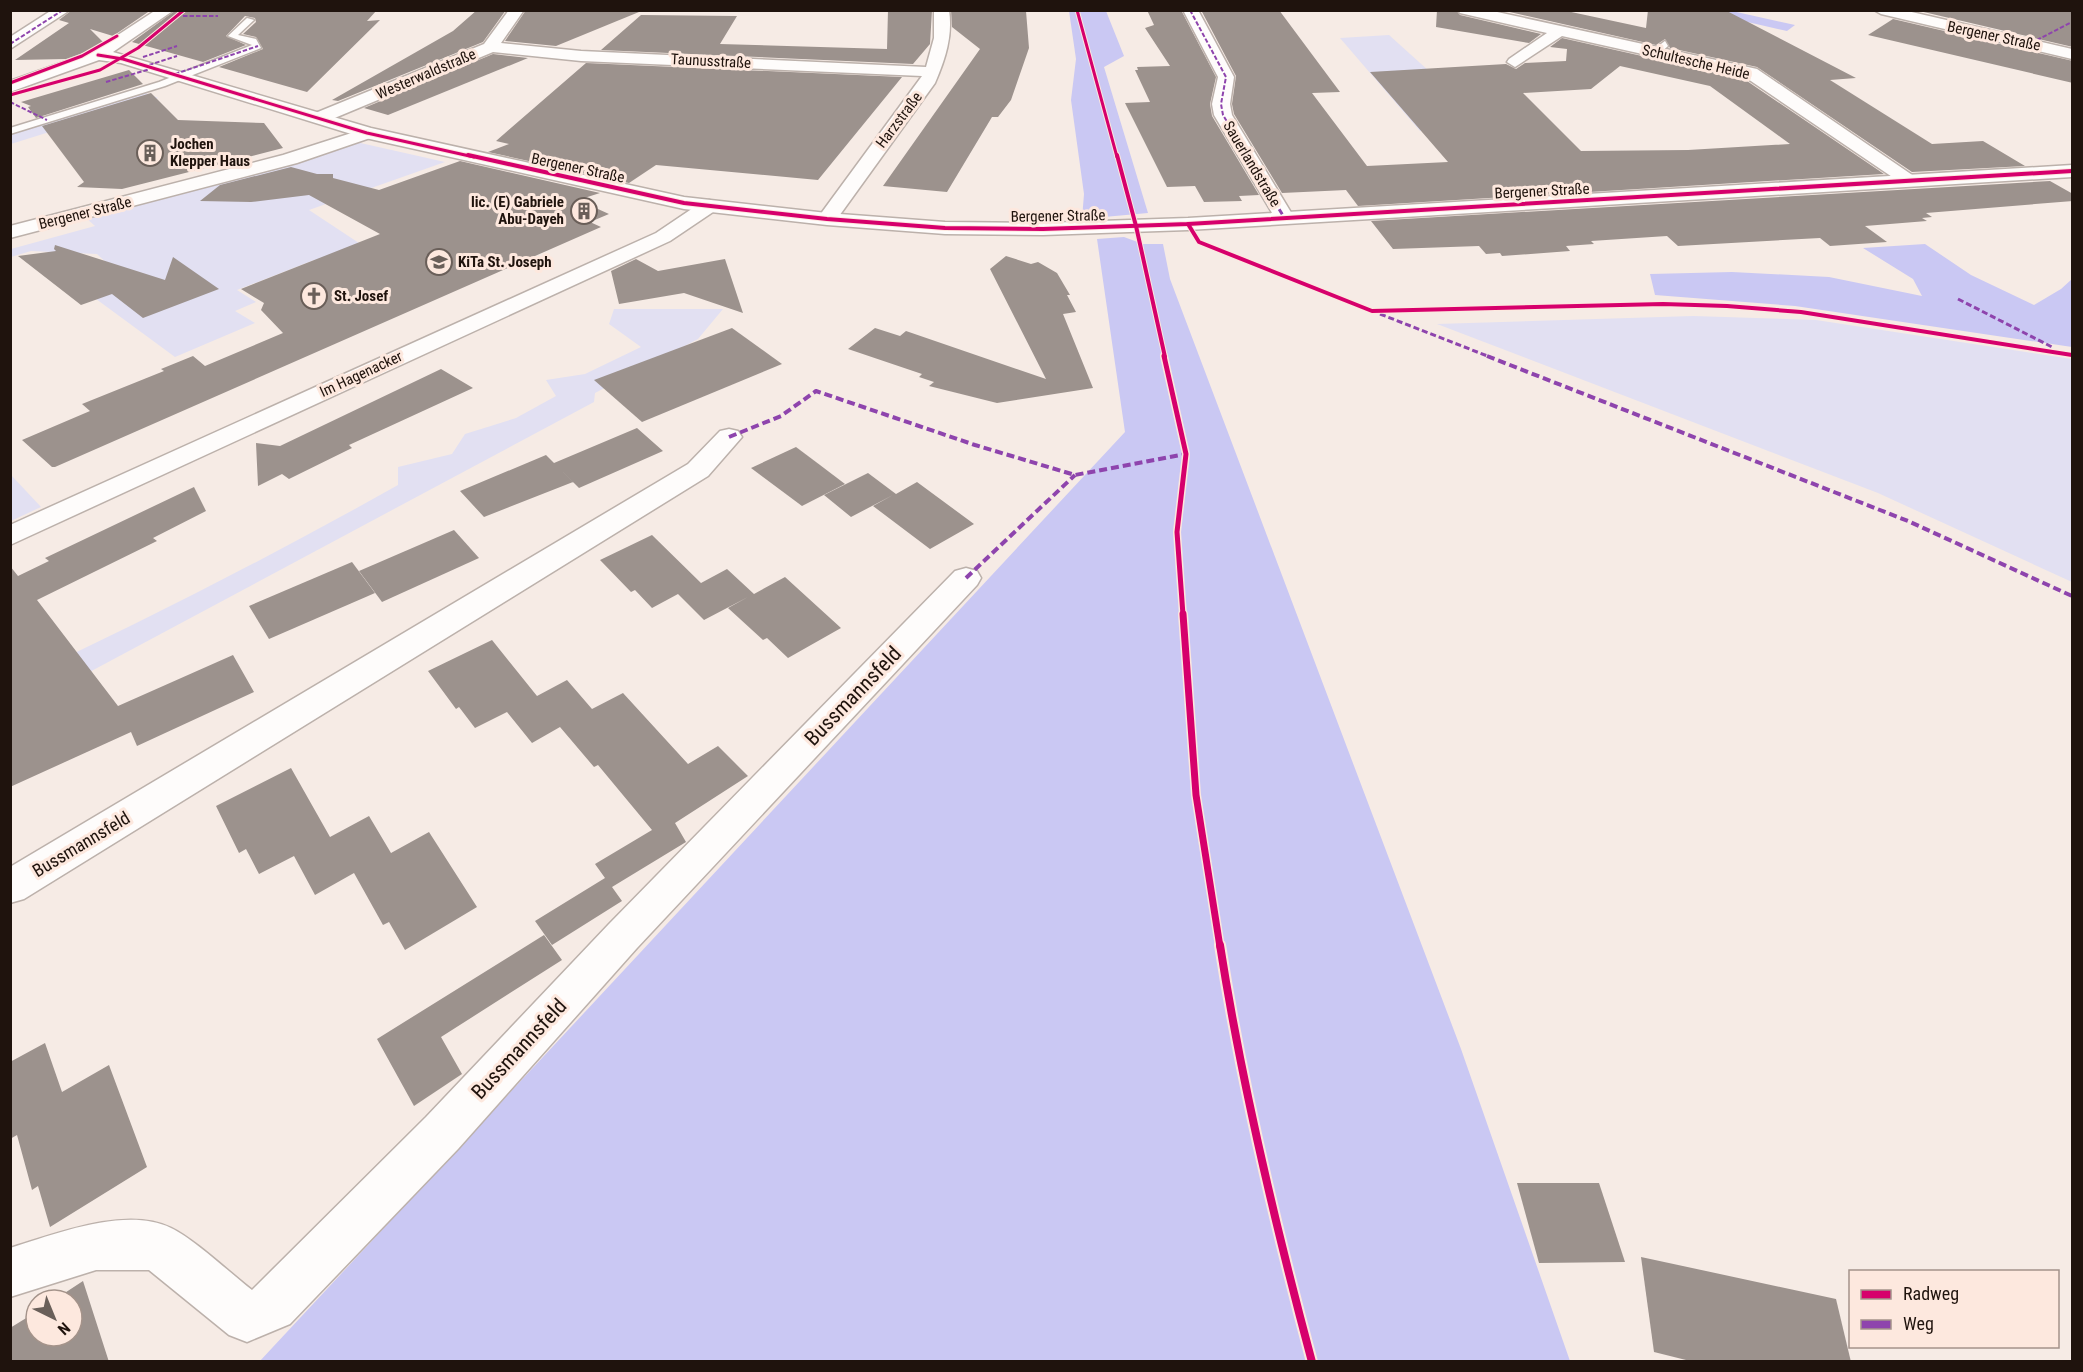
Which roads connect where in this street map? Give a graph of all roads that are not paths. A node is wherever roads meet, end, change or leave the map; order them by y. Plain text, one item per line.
1 (63, 10) edge
2 (167, 10) edge
3 (518, 10) edge
4 (940, 10) edge
5 (1190, 10) edge
6 (1465, 10) edge
7 (1881, 10) edge
8 (250, 20) dead end
9 (1559, 31) junction
10 (10, 44) edge
11 (490, 47) junction
12 (2073, 54) edge
13 (98, 55) junction
14 (1515, 62) dead end
15 (933, 72) junction
16 (181, 76) junction
17 (10, 87) edge
18 (319, 118) junction
19 (10, 131) edge
20 (367, 133) junction
21 (2073, 171) edge
22 (1911, 181) junction
23 (709, 206) junction
24 (827, 219) junction
25 (1285, 219) junction
26 (10, 232) edge
27 (729, 437) dead end
28 (10, 536) edge
29 (966, 578) dead end
30 (10, 887) edge
31 (10, 1273) edge

1 - 10 street
2 - 13 street
3 - 11 street, Westerwaldstraße
4 - 15 street, Harzstraße
5 - 25 street, Sauerlandstraße
6 - 9 street, Schultesche Heide
7 - 12 street, Bergener Straße
8 - 16 lane
9 - 14 street
9 - 22 street, Schultesche Heide
11 - 15 street, Taunusstraße
11 - 18 street, Westerwaldstraße
13 - 16 street, Bergener Straße
13 - 17 street
15 - 24 street, Harzstraße
16 - 18 street, Bergener Straße
16 - 19 lane
18 - 20 street, Bergener Straße
20 - 23 street, Bergener Straße
20 - 26 street, Bergener Straße
21 - 22 street, Bergener Straße
22 - 25 street, Bergener Straße
23 - 24 street, Bergener Straße
23 - 28 street, Im Hagenacker
24 - 25 street, Bergener Straße
27 - 30 street, Bussmannsfeld
29 - 31 street, Bussmannsfeld

